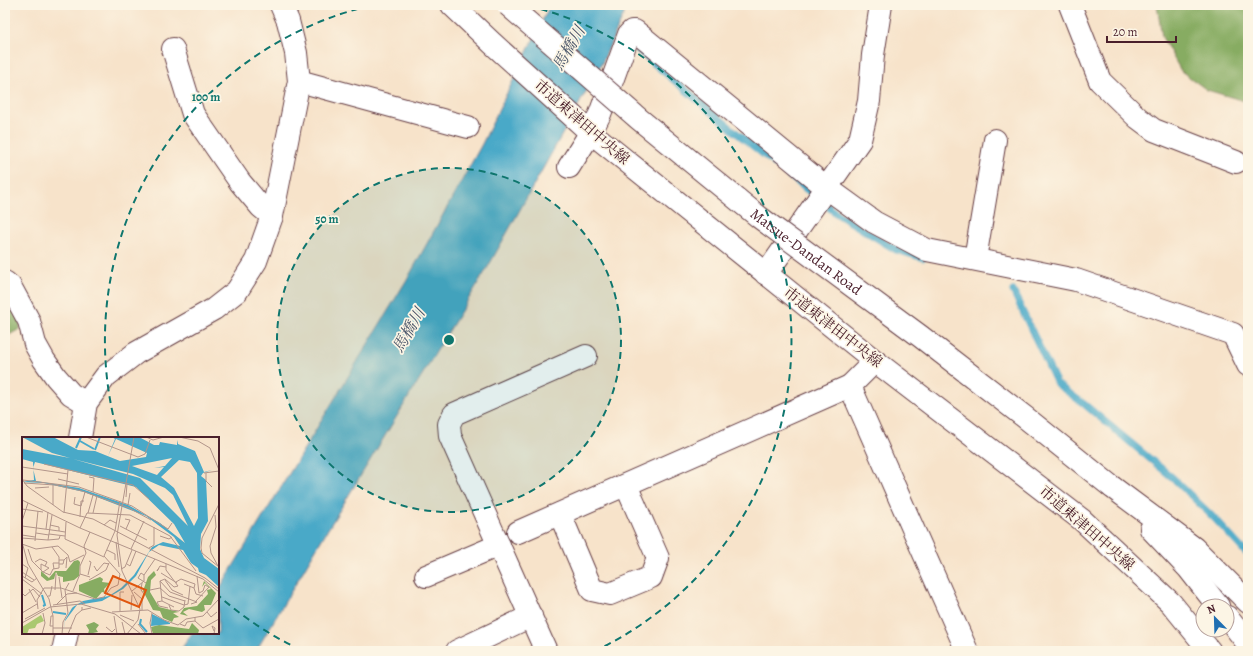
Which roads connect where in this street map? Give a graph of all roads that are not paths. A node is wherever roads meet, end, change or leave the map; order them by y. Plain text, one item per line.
1 (281, 5) edge
2 (452, 5) edge
3 (508, 5) edge
4 (881, 5) edge
5 (1070, 5) edge
6 (173, 49) dead end
7 (298, 81) junction
8 (468, 127) dead end
9 (590, 131) junction
10 (995, 140) dead end
11 (1236, 162) dead end
12 (569, 167) dead end
13 (827, 188) junction
14 (272, 216) junction
15 (976, 259) junction
16 (766, 274) junction
17 (5, 282) edge
18 (586, 356) dead end
19 (875, 361) junction
20 (1248, 365) edge
21 (850, 386) junction
22 (86, 403) junction
23 (80, 437) edge
24 (626, 485) junction
25 (1112, 487) junction
26 (560, 514) junction
27 (518, 532) dead end
28 (499, 545) junction
29 (1189, 569) junction
30 (426, 576) dead end
31 (1207, 598) edge
32 (1212, 598) edge
33 (1248, 602) edge
34 (531, 616) junction
35 (1235, 627) edge
36 (66, 634) edge
37 (1233, 638) edge
38 (1248, 644) edge
39 (63, 651) edge
40 (457, 651) edge
41 (546, 651) edge
42 (967, 651) edge
43 (1210, 651) edge
44 (1241, 651) edge

1 - 7 main road
2 - 9 main road, 市道東津田中央線
3 - 25 main road, Matsue-Dandan Road, bridge
4 - 13 main road
5 - 11 main road
6 - 14 main road
7 - 8 main road
7 - 14 main road
9 - 12 main road
9 - 13 main road
9 - 16 main road, 市道東津田中央線
10 - 15 main road
13 - 15 main road
13 - 16 main road
14 - 22 main road
15 - 20 main road
16 - 19 main road, 市道東津田中央線
17 - 22 main road
18 - 28 main road
19 - 21 main road
19 - 43 main road, 市道東津田中央線
21 - 24 main road
21 - 42 main road
22 - 23 main road
24 - 26 main road
24 - 26 main road
25 - 29 main road
25 - 33 main road
26 - 27 main road
28 - 30 main road
28 - 34 main road
29 - 31 main road
29 - 32 main road
34 - 40 main road
34 - 41 main road
35 - 38 main road
36 - 39 main road
37 - 44 main road

